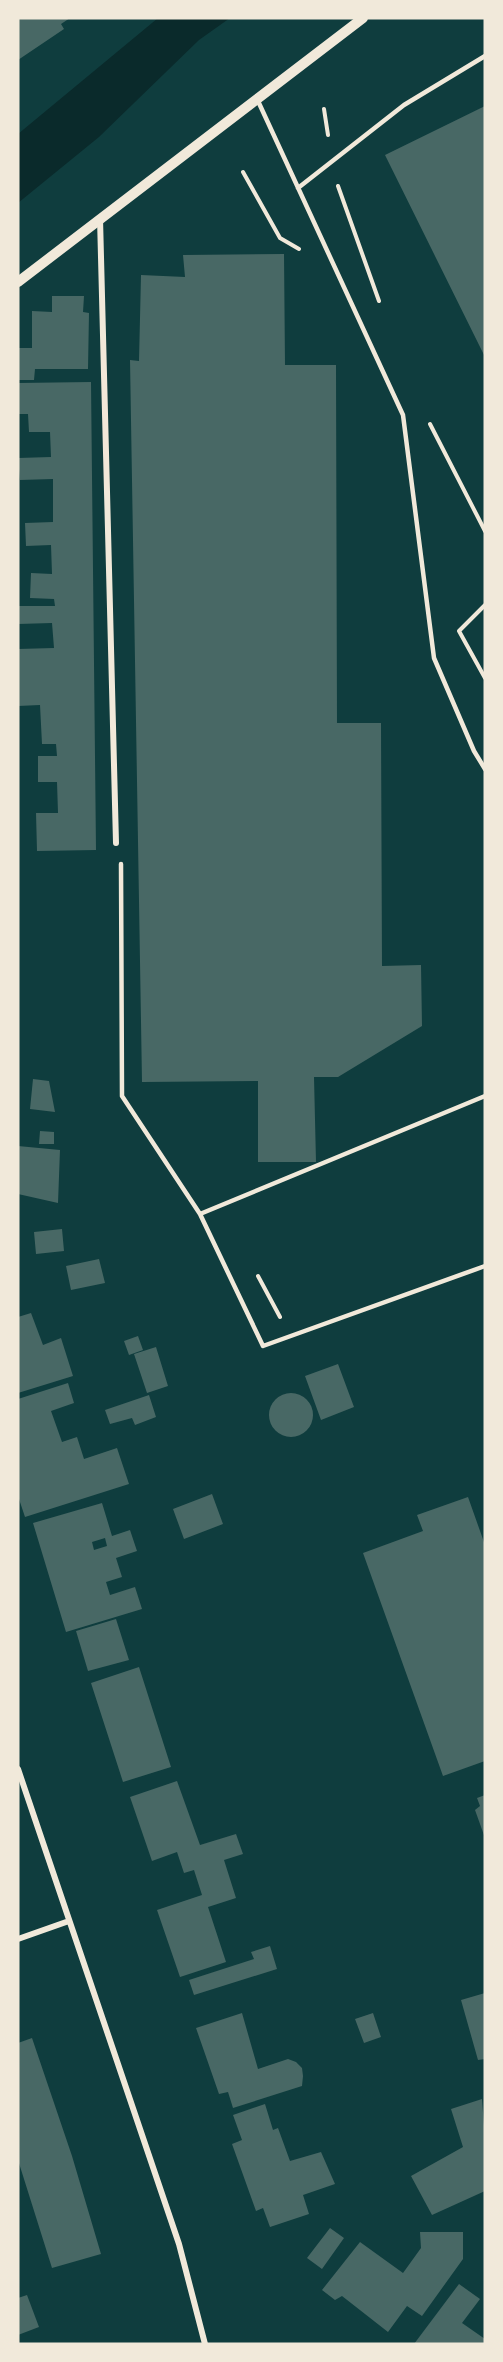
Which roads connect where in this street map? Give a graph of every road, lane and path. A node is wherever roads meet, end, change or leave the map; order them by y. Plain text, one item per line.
1 (363, 18) edge
2 (485, 56) edge
3 (257, 98) junction
4 (324, 109) dead end
5 (332, 161) junction
6 (243, 172) dead end
7 (298, 188) junction
8 (100, 218) junction
9 (305, 253) dead end
10 (18, 282) edge
11 (380, 303) dead end
12 (426, 416) dead end
13 (485, 531) edge
14 (485, 605) edge
15 (485, 678) edge
16 (485, 769) edge
17 (116, 843) dead end
18 (121, 864) dead end
19 (485, 1096) edge
20 (200, 1214) junction
21 (485, 1266) edge
22 (254, 1268) dead end
23 (290, 1336) junction
24 (18, 1769) edge
25 (69, 1922) junction
26 (18, 1939) edge
27 (205, 2344) edge

1 - 3 street
2 - 5 lane
3 - 7 lane
3 - 8 street
4 - 5 path
5 - 7 lane
5 - 11 path
6 - 9 path
7 - 16 lane
8 - 10 street
8 - 17 street
12 - 13 path
14 - 15 path
18 - 20 lane
19 - 20 lane
20 - 23 lane
21 - 23 lane
22 - 23 path
24 - 25 street
25 - 26 street
25 - 27 street

